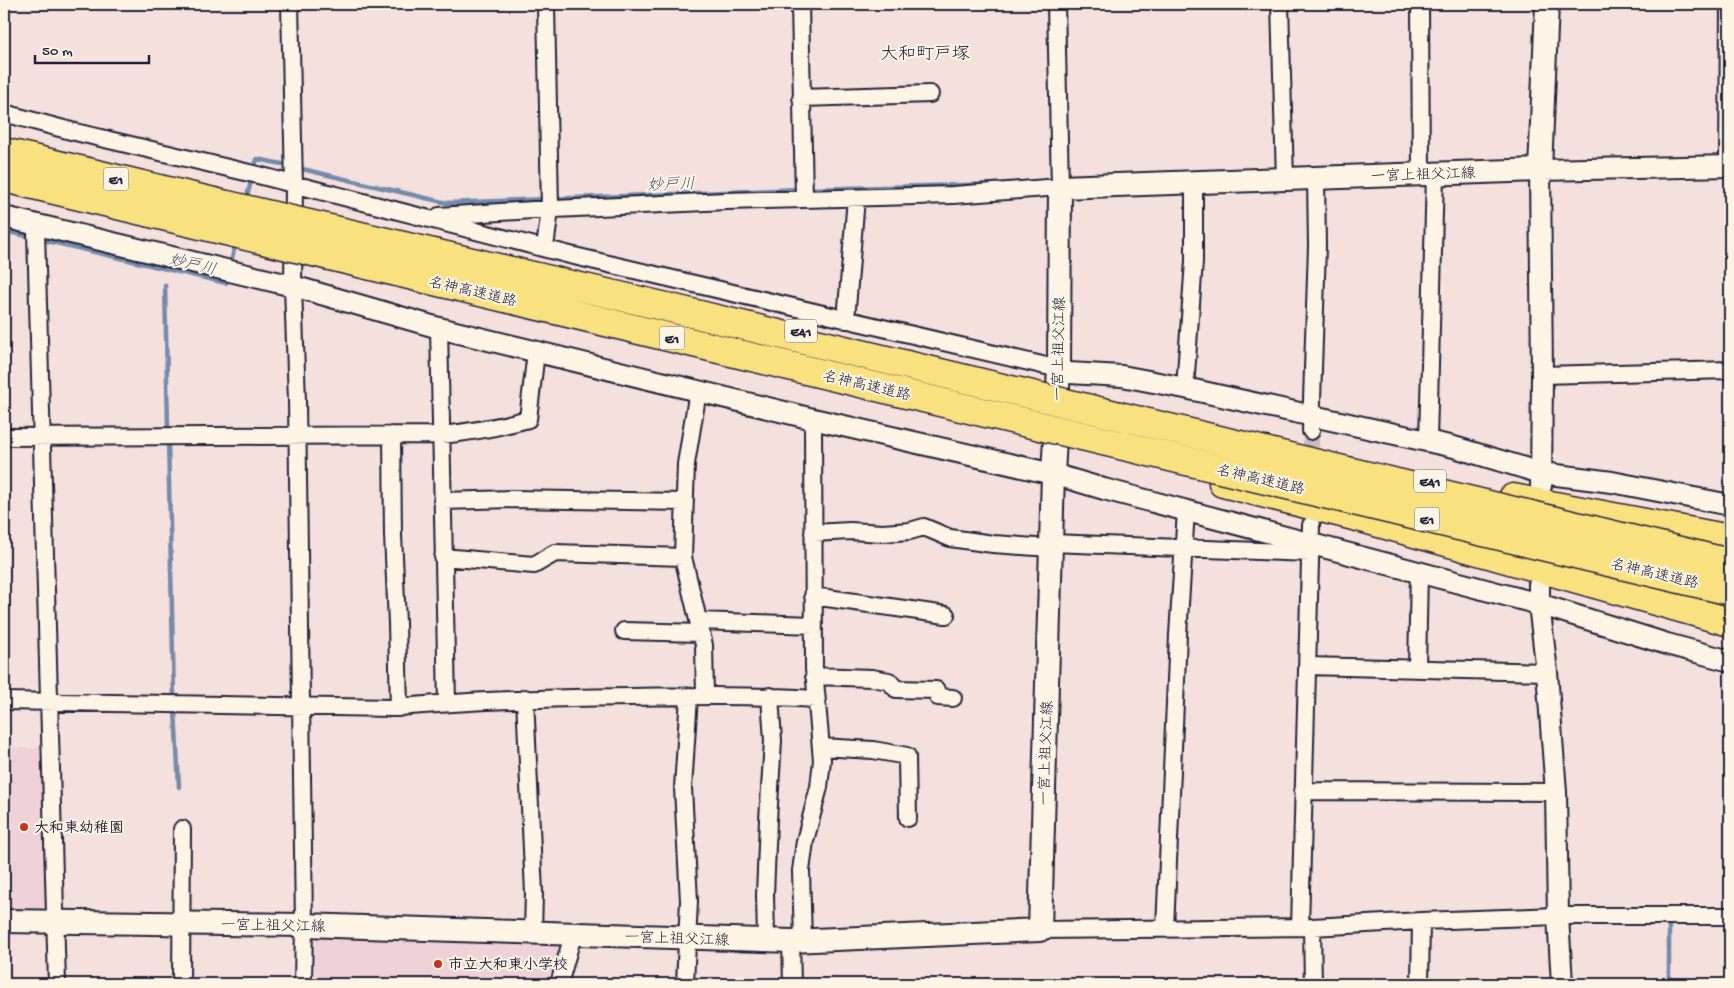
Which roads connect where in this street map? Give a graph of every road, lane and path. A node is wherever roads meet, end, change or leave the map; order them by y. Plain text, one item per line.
1 (290, 4) edge
2 (546, 4) edge
3 (800, 4) edge
4 (1056, 4) edge
5 (1280, 4) edge
6 (1420, 4) edge
7 (1547, 4) edge
8 (1729, 4) edge
9 (930, 94) dead end
10 (802, 98) junction
11 (4, 113) edge
12 (4, 152) edge
13 (1729, 166) edge
14 (1540, 170) junction
15 (1428, 174) junction
16 (4, 178) edge
17 (1316, 178) junction
18 (1285, 180) junction
19 (1194, 183) junction
20 (294, 185) junction
21 (1060, 187) junction
22 (803, 192) junction
23 (856, 198) junction
24 (550, 203) junction
25 (4, 216) edge
26 (422, 217) junction
27 (224, 218) junction
28 (37, 234) junction
29 (545, 248) junction
30 (469, 261) junction
31 (293, 286) junction
32 (464, 288) junction
33 (846, 320) junction
34 (439, 328) junction
35 (536, 352) junction
36 (1059, 369) junction
37 (1730, 370) edge
38 (1542, 375) junction
39 (1185, 388) junction
40 (698, 391) junction
41 (813, 419) junction
42 (1311, 424) junction
43 (42, 436) junction
44 (297, 436) junction
45 (392, 436) junction
46 (441, 436) junction
47 (4, 437) edge
48 (1428, 441) junction
49 (1053, 474) junction
50 (1541, 480) junction
51 (442, 501) junction
52 (684, 502) junction
53 (1730, 505) edge
54 (1186, 511) junction
55 (813, 533) junction
56 (1730, 539) edge
57 (1310, 540) junction
58 (1051, 545) junction
59 (1183, 548) junction
60 (444, 557) junction
61 (683, 557) junction
62 (1730, 563) edge
63 (1420, 572) junction
64 (1730, 591) edge
65 (1539, 594) junction
66 (813, 596) junction
67 (946, 615) dead end
68 (1730, 622) edge
69 (814, 625) junction
70 (699, 627) junction
71 (624, 631) dead end
72 (1730, 661) edge
73 (1307, 666) junction
74 (1417, 669) junction
75 (1547, 672) junction
76 (814, 676) junction
77 (697, 696) junction
78 (770, 696) junction
79 (526, 698) junction
80 (953, 698) dead end
81 (816, 699) junction
82 (4, 701) edge
83 (49, 702) junction
84 (447, 703) junction
85 (301, 706) junction
86 (399, 708) junction
87 (821, 746) junction
88 (1304, 791) junction
89 (1556, 792) junction
90 (908, 818) dead end
91 (182, 829) dead end
92 (1558, 916) junction
93 (1730, 916) edge
94 (4, 921) edge
95 (1421, 921) junction
96 (55, 922) junction
97 (180, 924) junction
98 (304, 925) junction
99 (1306, 927) junction
100 (1165, 929) junction
101 (1040, 930) junction
102 (533, 933) junction
103 (573, 934) junction
104 (687, 938) junction
105 (766, 940) junction
106 (797, 941) junction
107 (57, 984) edge
108 (181, 984) edge
109 (303, 984) edge
110 (559, 984) edge
111 (685, 984) edge
112 (792, 984) edge
113 (1313, 984) edge
114 (1420, 984) edge
115 (1562, 984) edge

1 - 20 street
2 - 24 street
3 - 10 street
4 - 21 street
5 - 18 street
6 - 15 street
7 - 14 main road
8 - 13 street
9 - 10 street
10 - 22 street
11 - 20 street
12 - 27 highway, 名神高速道路 / E1
13 - 14 street
14 - 15 main road, 一宮上祖父江線
14 - 38 street
15 - 17 main road, 一宮上祖父江線
15 - 48 street
16 - 27 highway, 名神高速道路 / E1
17 - 18 main road, 一宮上祖父江線
17 - 42 street
18 - 19 main road, 一宮上祖父江線
19 - 21 main road, 一宮上祖父江線
19 - 39 street
20 - 26 street
20 - 31 street
21 - 23 street
21 - 36 main road, 一宮上祖父江線
22 - 23 street
22 - 24 street
23 - 33 street
24 - 26 street
24 - 29 street
25 - 28 street
26 - 29 street
27 - 30 highway, 名神高速道路 / E1, bridge
27 - 32 highway, 名神高速道路 / E1, bridge
28 - 31 street
28 - 43 street
29 - 33 street
30 - 56 highway, E41, bridge
30 - 62 highway, 名神高速道路 / E1, bridge
31 - 34 street
31 - 44 street
32 - 64 highway, 名神高速道路 / E1, bridge
32 - 68 highway, bridge
33 - 36 street
34 - 35 street
34 - 46 street
35 - 40 street
35 - 46 street
36 - 39 street
36 - 49 main road, 一宮上祖父江線
37 - 38 street
38 - 50 street
39 - 42 street
40 - 41 street
40 - 52 street
41 - 49 street
41 - 55 street
42 - 48 street
43 - 44 street
43 - 47 street
43 - 83 street
44 - 45 street
44 - 85 street
45 - 46 street
45 - 86 street
46 - 51 street
48 - 50 street
49 - 54 street
49 - 58 main road, 一宮上祖父江線
50 - 53 street
51 - 52 street
51 - 60 street
52 - 61 street
54 - 57 street
54 - 59 street
55 - 58 street
55 - 66 street
57 - 59 street
57 - 63 street
57 - 73 street
58 - 59 street
58 - 101 main road, 一宮上祖父江線
59 - 100 street
60 - 61 street
60 - 84 street
61 - 70 street
63 - 65 street
63 - 74 street
65 - 72 street
65 - 75 street
66 - 67 street
66 - 69 street
69 - 70 street
69 - 76 street
70 - 71 street
70 - 77 street
73 - 74 street
73 - 88 street
74 - 75 street
75 - 89 street
76 - 80 street
76 - 81 street
77 - 78 street
77 - 79 street
77 - 104 street
78 - 81 street
78 - 105 street
79 - 84 street
79 - 102 street
81 - 87 street
82 - 83 street
83 - 85 street
83 - 96 street
84 - 86 street
85 - 86 street
85 - 98 street
87 - 90 street
87 - 106 street
88 - 89 street
88 - 99 street
89 - 92 street
91 - 97 street
92 - 93 street
92 - 95 street
92 - 115 street
94 - 96 main road, 一宮上祖父江線
95 - 99 street
95 - 114 street
96 - 97 main road, 一宮上祖父江線
96 - 107 street
97 - 98 main road, 一宮上祖父江線
97 - 108 street
98 - 102 main road, 一宮上祖父江線
98 - 109 street
99 - 100 street
99 - 113 street
100 - 101 street
101 - 106 main road, 一宮上祖父江線
102 - 103 main road, 一宮上祖父江線
103 - 104 main road, 一宮上祖父江線
103 - 110 street
104 - 105 main road, 一宮上祖父江線
104 - 111 street
105 - 106 main road, 一宮上祖父江線
106 - 112 street

